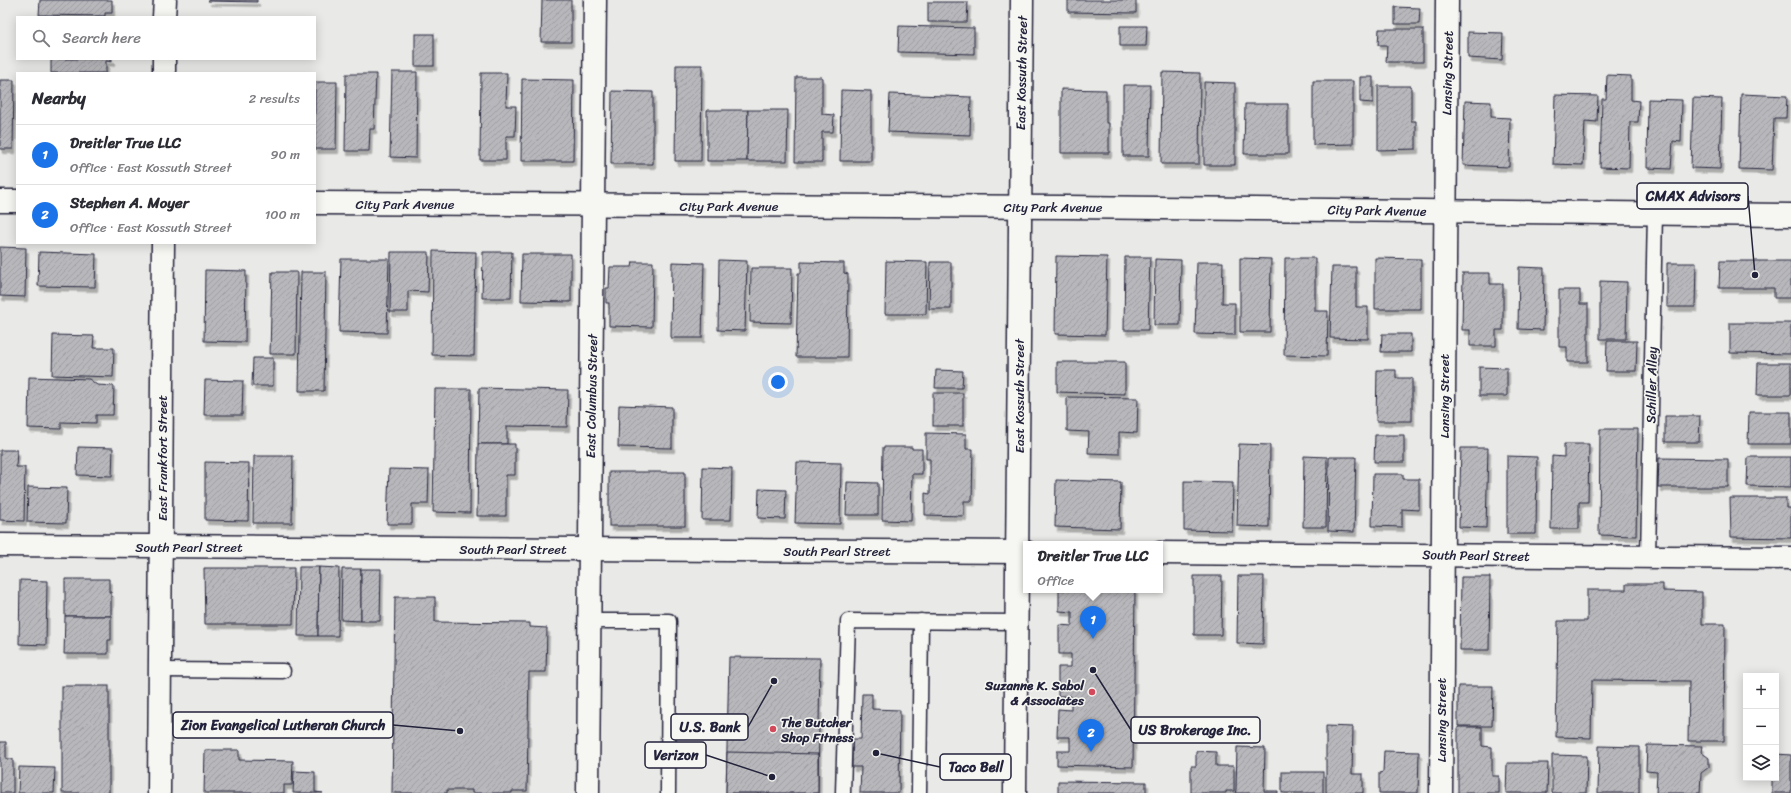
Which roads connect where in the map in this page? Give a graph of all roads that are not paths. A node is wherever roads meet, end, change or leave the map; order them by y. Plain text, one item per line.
1 (164, 0) edge
2 (595, 0) edge
3 (1022, 0) edge
4 (1447, 0) edge
5 (164, 16) edge
6 (164, 60) edge
7 (164, 72) edge
8 (0, 200) edge
9 (16, 201) edge
10 (316, 203) edge
11 (594, 205) junction
12 (1020, 207) junction
13 (1445, 211) junction
14 (1655, 214) junction
15 (1791, 215) edge
16 (163, 244) edge
17 (0, 545) edge
18 (161, 547) junction
19 (588, 550) junction
20 (1022, 552) edge
21 (1163, 553) edge
22 (1442, 555) junction
23 (1648, 557) junction
24 (1791, 558) edge
25 (588, 621) junction
26 (921, 621) junction
27 (1017, 622) junction
28 (160, 670) junction
29 (283, 671) dead end
30 (159, 793) edge
31 (588, 793) edge
32 (668, 793) edge
33 (843, 793) edge
34 (919, 793) edge
35 (1015, 793) edge
36 (1441, 793) edge

1 - 5 street
2 - 11 street, East Columbus Street
3 - 12 street, East Kossuth Street
4 - 13 street, Lansing Street
6 - 7 street
8 - 9 street
10 - 11 street, City Park Avenue
11 - 12 street, City Park Avenue
11 - 19 street, East Columbus Street
12 - 13 street, City Park Avenue
12 - 20 street, East Kossuth Street
13 - 14 street, City Park Avenue
13 - 22 street, Lansing Street
14 - 15 street, City Park Avenue
14 - 23 lane, Schiller Alley
16 - 18 street, East Frankfort Street
17 - 18 street, South Pearl Street
18 - 19 street, South Pearl Street
18 - 28 street, East Frankfort Street
19 - 20 street, South Pearl Street
19 - 25 street, East Columbus Street
20 - 27 street, East Kossuth Street
21 - 22 street, South Pearl Street
22 - 23 street, South Pearl Street
22 - 36 street, Lansing Street
23 - 24 street, South Pearl Street
25 - 31 street, East Columbus Street
25 - 32 lane
26 - 27 lane
26 - 33 lane
26 - 34 lane
27 - 35 street, East Kossuth Street
28 - 29 lane
28 - 30 street, East Frankfort Street

